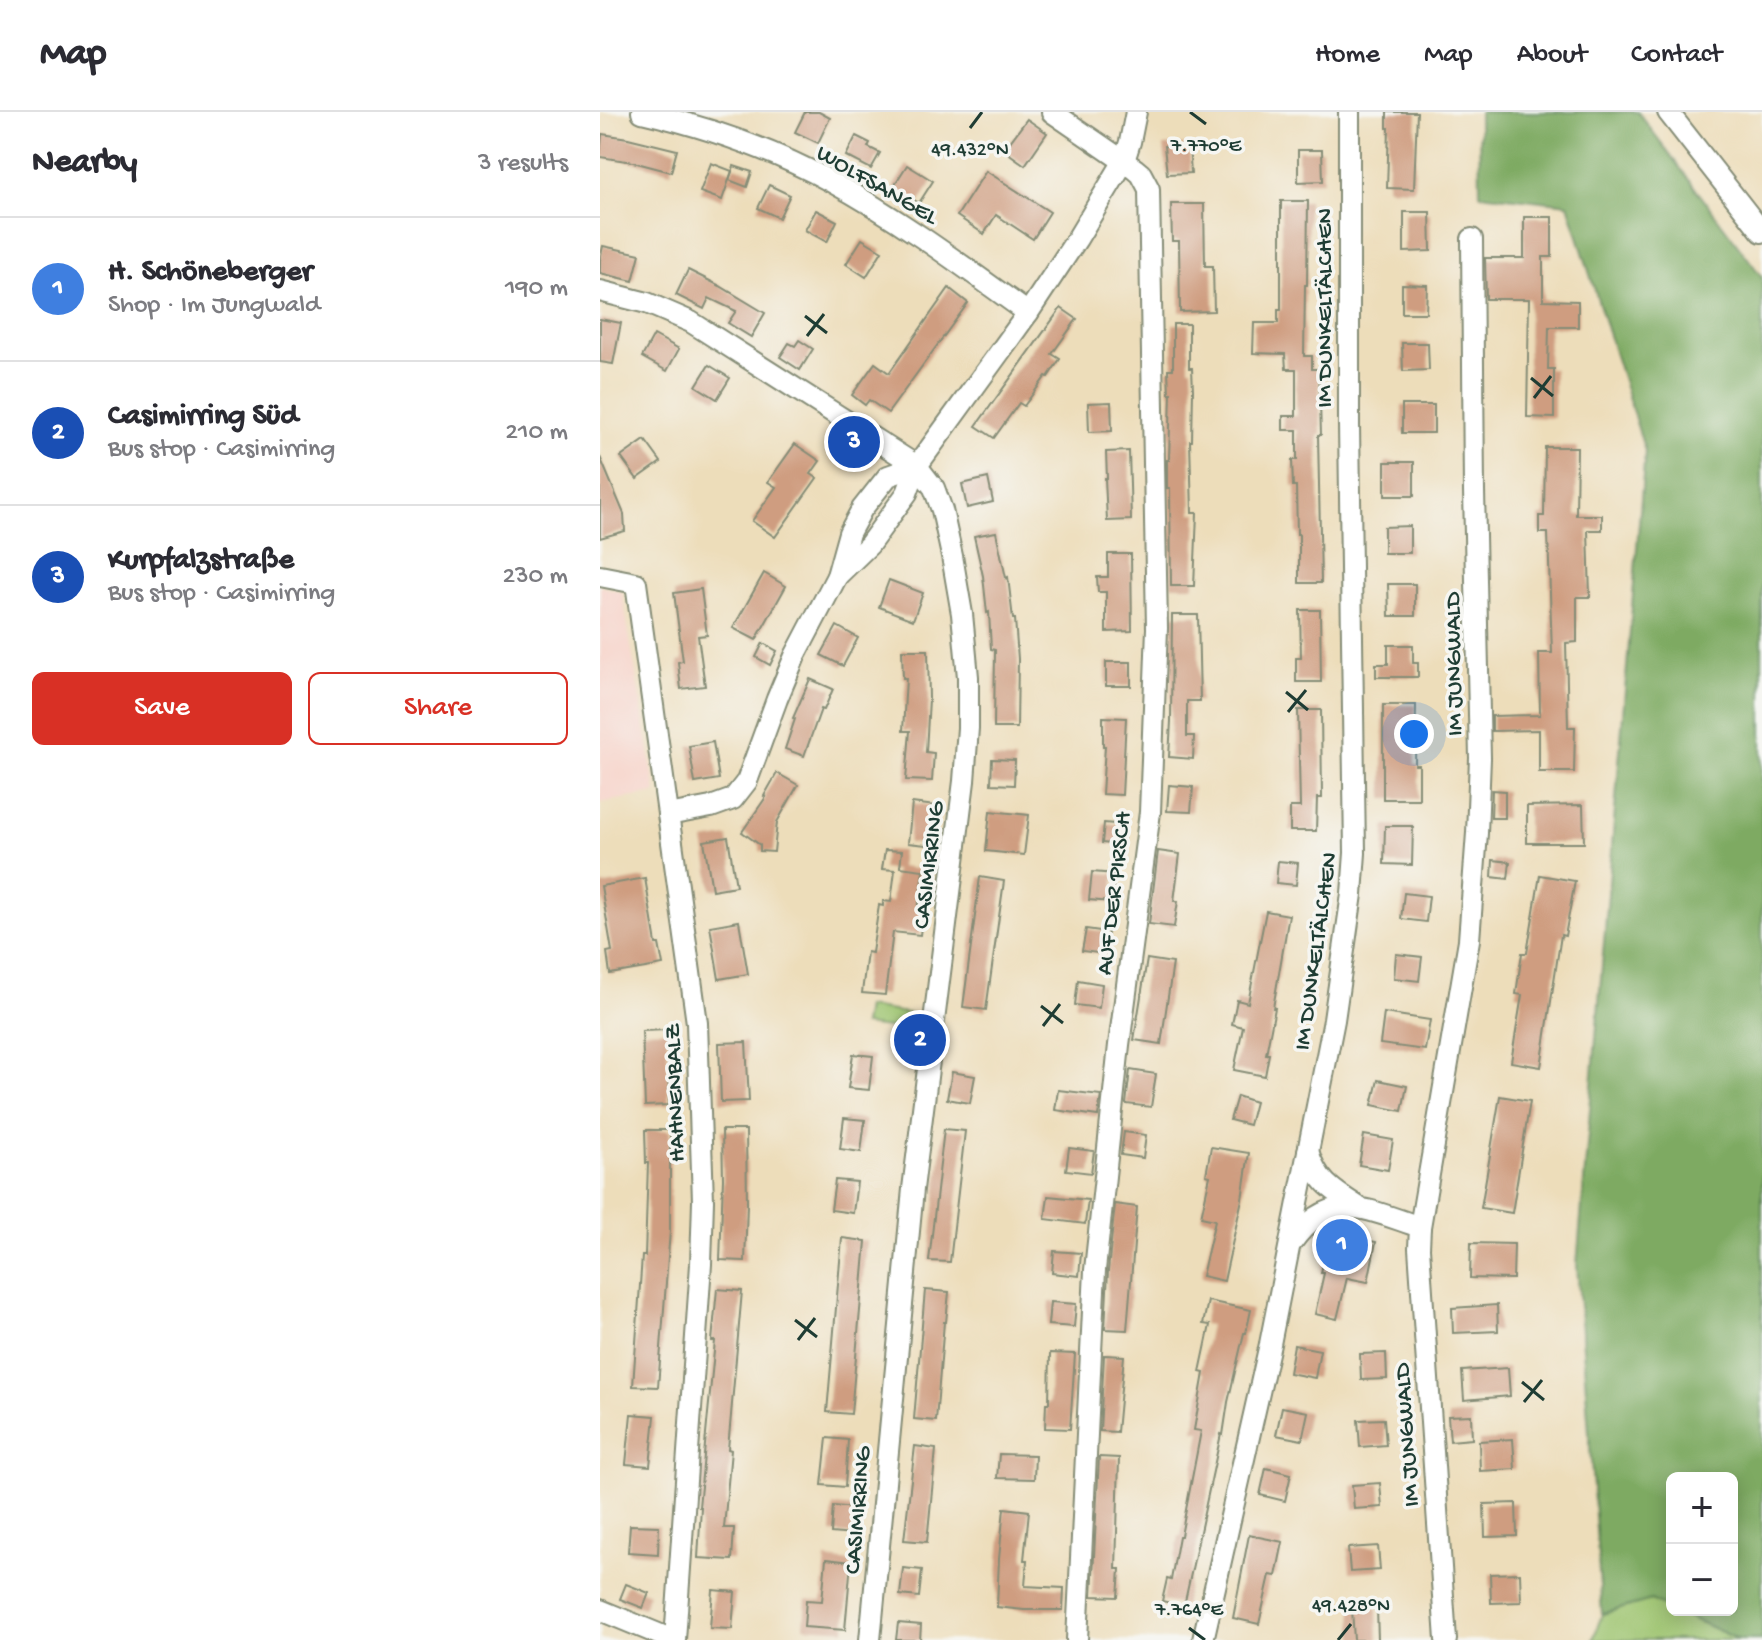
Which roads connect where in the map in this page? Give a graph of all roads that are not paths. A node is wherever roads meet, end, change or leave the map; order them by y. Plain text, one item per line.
1 (642, 112) edge
2 (1052, 112) edge
3 (1136, 112) edge
4 (1349, 112) edge
5 (1668, 112) edge
6 (1124, 161) junction
7 (1762, 232) edge
8 (1472, 239) dead end
9 (600, 291) edge
10 (1028, 313) junction
11 (917, 466) junction
12 (600, 576) edge
13 (668, 815) junction
14 (1308, 1149) junction
15 (1357, 1206) junction
16 (1420, 1227) junction
17 (1290, 1245) junction
18 (600, 1610) edge
19 (674, 1640) edge
20 (870, 1640) edge
21 (1077, 1640) edge
22 (1203, 1640) edge
23 (1446, 1640) edge

1 - 10 street, WOLFSANGEL
2 - 6 street, AUF DER PIRSCH
3 - 6 street
4 - 14 street, IM DUNKELTÄLCHEN
5 - 7 street
6 - 10 street
6 - 21 street, AUF DER PIRSCH
8 - 16 street, IM JUNGWALD
9 - 11 street, CASIMIRRING
10 - 11 street
11 - 13 street
11 - 20 street, CASIMIRRING
12 - 13 street, HAHNENBALZ
13 - 19 street, HAHNENBALZ
14 - 15 street
14 - 17 street, IM DUNKELTÄLCHEN
15 - 16 street
15 - 17 street
16 - 23 street, IM JUNGWALD
17 - 22 street, IM DUNKELTÄLCHEN
18 - 19 street

